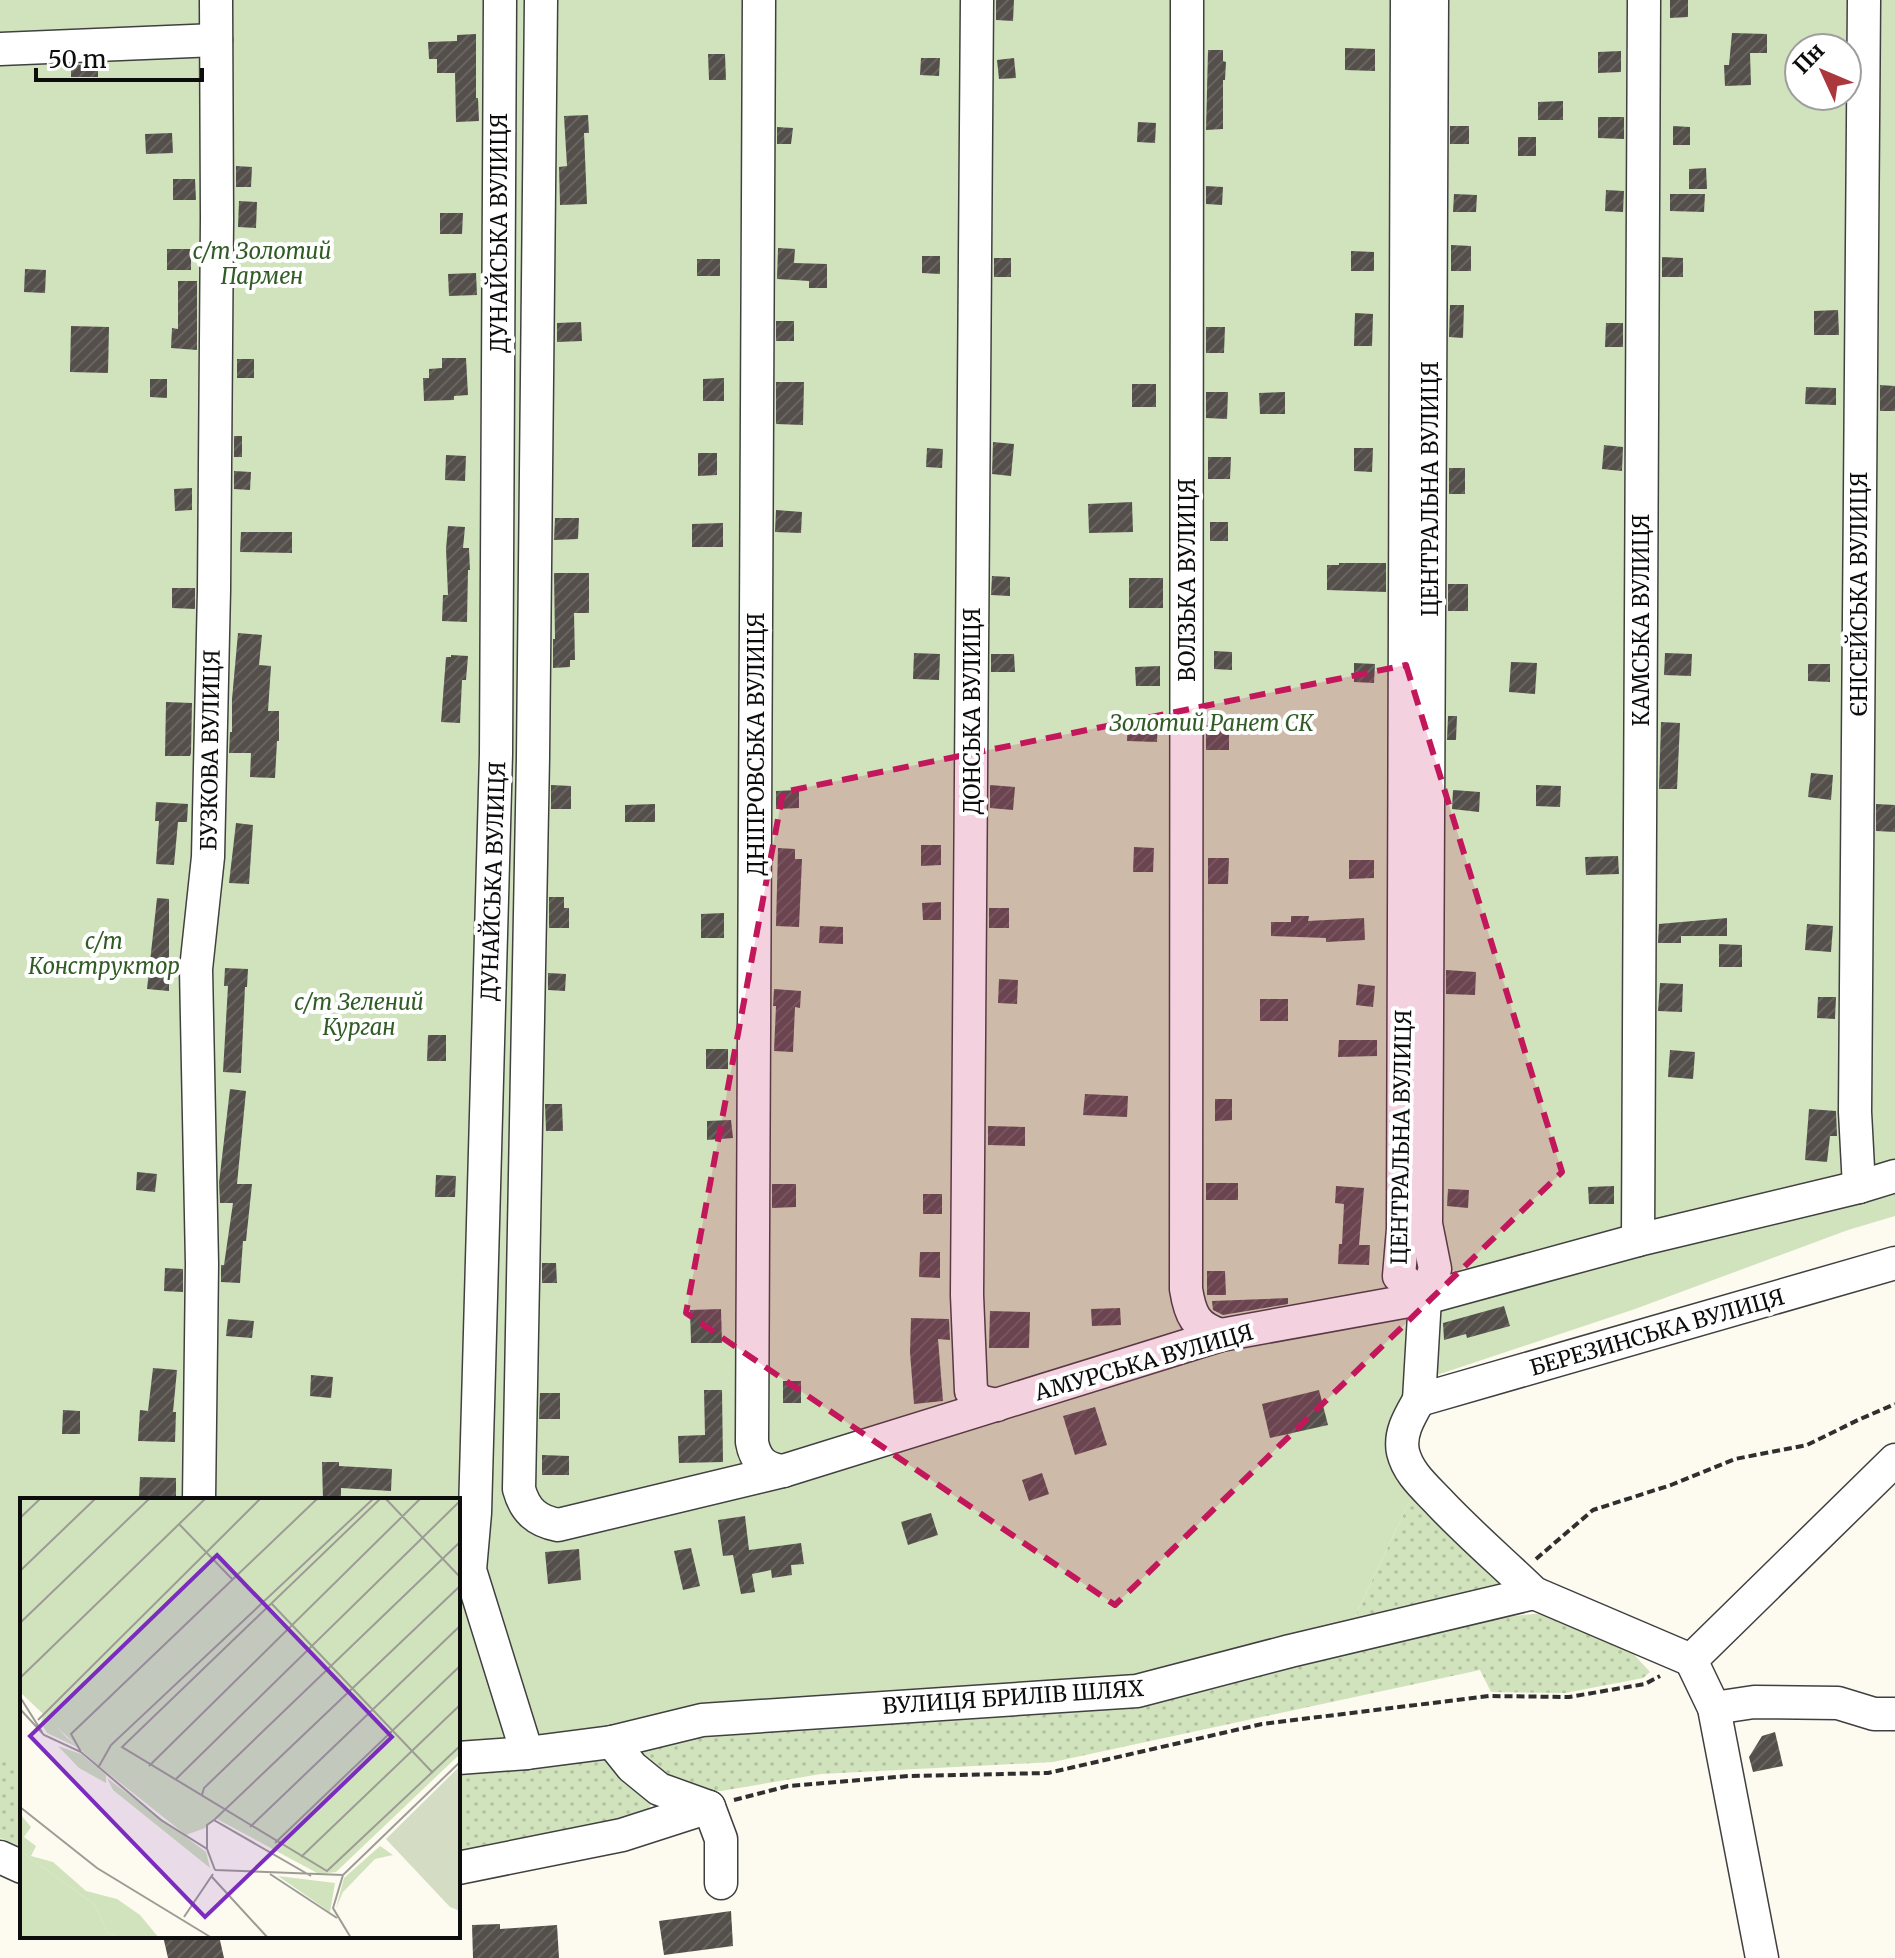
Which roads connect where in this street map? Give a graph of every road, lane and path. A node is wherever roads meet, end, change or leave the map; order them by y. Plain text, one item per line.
1 (216, 0) edge
2 (500, 0) edge
3 (541, 0) edge
4 (759, 0) edge
5 (977, 0) edge
6 (1187, 0) edge
7 (1407, 0) edge
8 (1432, 0) edge
9 (1644, 0) edge
10 (1864, 0) edge
11 (216, 40) junction
12 (0, 49) edge
13 (1895, 1176) edge
14 (1859, 1187) junction
15 (1638, 1240) junction
16 (1895, 1263) edge
17 (1425, 1298) junction
18 (1221, 1335) junction
19 (1419, 1400) junction
20 (1895, 1404) edge
21 (997, 1405) junction
22 (1895, 1460) edge
23 (783, 1471) junction
24 (199, 1498) edge
25 (537, 1518) joint
26 (1525, 1585) junction
27 (1691, 1660) junction
28 (1714, 1708) junction
29 (1895, 1714) edge
30 (612, 1742) junction
31 (527, 1753) junction
32 (460, 1758) edge
33 (709, 1807) junction
34 (0, 1857) edge
35 (20, 1866) edge
36 (460, 1868) edge
37 (20, 1876) edge
38 (0, 1878) edge
39 (721, 1883) dead end
40 (1762, 1958) edge

1 - 11 street, БУЗКОВА ВУЛИЦЯ
2 - 31 street, ДУНАЙСЬКА ВУЛИЦЯ
3 - 25 street, ДУНАЙСЬКА ВУЛИЦЯ
4 - 23 street, ДНІПРОВСЬКА ВУЛИЦЯ
5 - 21 street, ДОНСЬКА ВУЛИЦЯ
6 - 18 street, ВОЛЗЬКА ВУЛИЦЯ
7 - 17 street, ЦЕНТРАЛЬНА ВУЛИЦЯ
8 - 17 street, ЦЕНТРАЛЬНА ВУЛИЦЯ
9 - 15 street, КАМСЬКА ВУЛИЦЯ
10 - 14 street, ЄНІСЕЙСЬКА ВУЛИЦЯ
11 - 12 street
11 - 24 street, БУЗКОВА ВУЛИЦЯ
13 - 14 street, АМУРСЬКА ВУЛИЦЯ
14 - 15 street, АМУРСЬКА ВУЛИЦЯ
15 - 17 street, АМУРСЬКА ВУЛИЦЯ
16 - 19 street, БЕРЕЗИНСЬКА ВУЛИЦЯ
17 - 18 street, АМУРСЬКА ВУЛИЦЯ
17 - 19 street
18 - 21 street, АМУРСЬКА ВУЛИЦЯ
19 - 26 street
20 - 26 path
21 - 23 street, АМУРСЬКА ВУЛИЦЯ
22 - 27 street
23 - 25 street, АМУРСЬКА ВУЛИЦЯ
26 - 27 street
26 - 30 street, ВУЛИЦЯ БРИЛІВ ШЛЯХ
27 - 28 street
27 - 33 path
28 - 29 street
28 - 40 street
30 - 31 street, ВУЛИЦЯ БРИЛІВ ШЛЯХ
30 - 33 street
31 - 32 street, ВУЛИЦЯ БРИЛІВ ШЛЯХ
33 - 36 street
33 - 39 street
34 - 35 street
37 - 38 street

